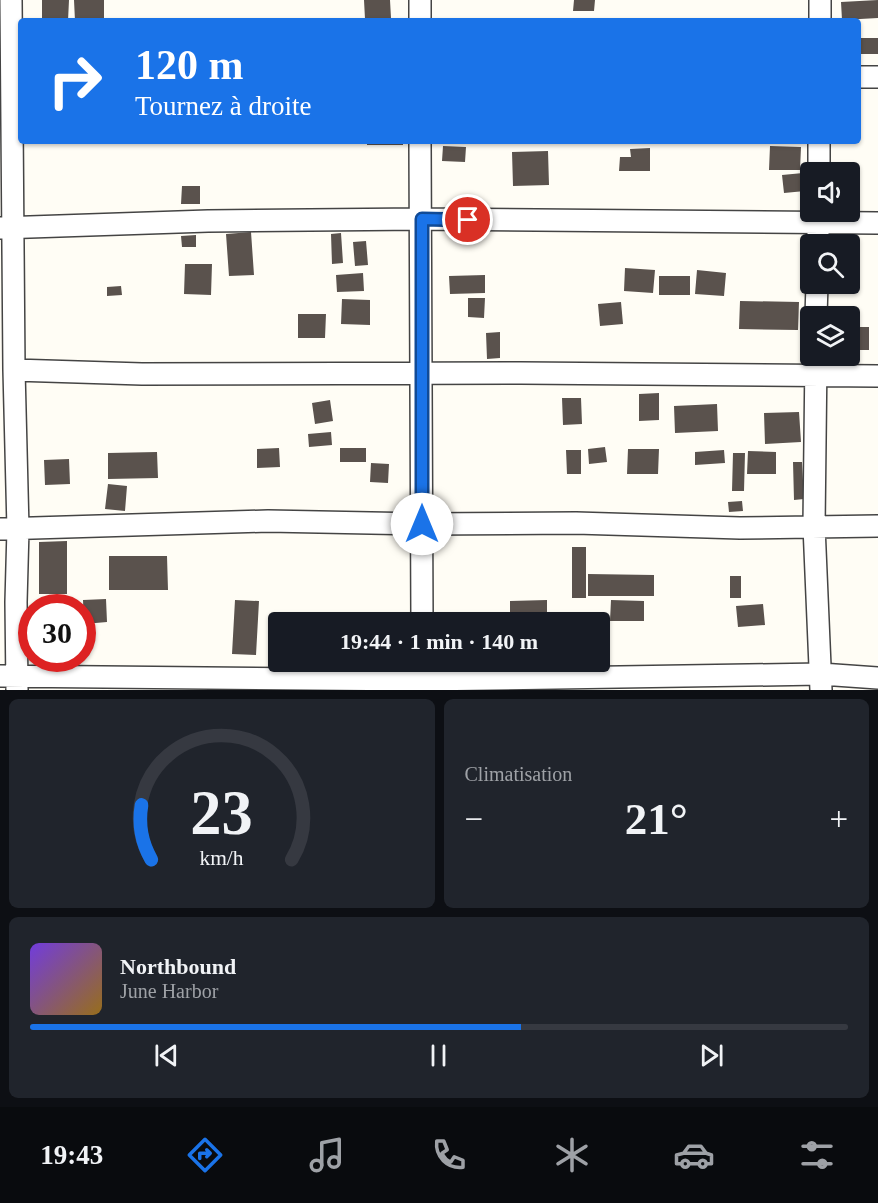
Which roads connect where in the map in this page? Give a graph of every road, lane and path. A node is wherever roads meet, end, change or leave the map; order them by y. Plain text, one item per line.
1 (11, 0) edge
2 (420, 0) edge
3 (820, 0) edge
4 (420, 18) edge
5 (820, 18) edge
6 (11, 69) edge
7 (861, 77) edge
8 (878, 77) edge
9 (420, 144) edge
10 (819, 144) edge
11 (819, 162) edge
12 (800, 217) edge
13 (422, 219) junction
14 (860, 220) edge
15 (878, 222) edge
16 (7, 228) edge
17 (816, 366) edge
18 (14, 370) junction
19 (422, 374) junction
20 (878, 376) edge
21 (422, 524) junction
22 (814, 526) junction
23 (878, 526) edge
24 (9, 529) edge
25 (422, 612) edge
26 (422, 677) edge
27 (878, 678) edge
28 (11, 681) edge
29 (821, 682) edge

1 - 6 street
2 - 4 street
3 - 5 street
6 - 16 street
7 - 8 street
9 - 13 street
10 - 11 street
12 - 13 street
13 - 16 street
13 - 19 street
14 - 15 street
16 - 18 street
17 - 19 street
17 - 20 street
17 - 22 street
18 - 19 street
18 - 24 street
19 - 21 street
21 - 22 street
21 - 24 street
21 - 25 street
22 - 23 street
22 - 29 street
24 - 28 street
26 - 28 street
26 - 29 street
27 - 29 street

